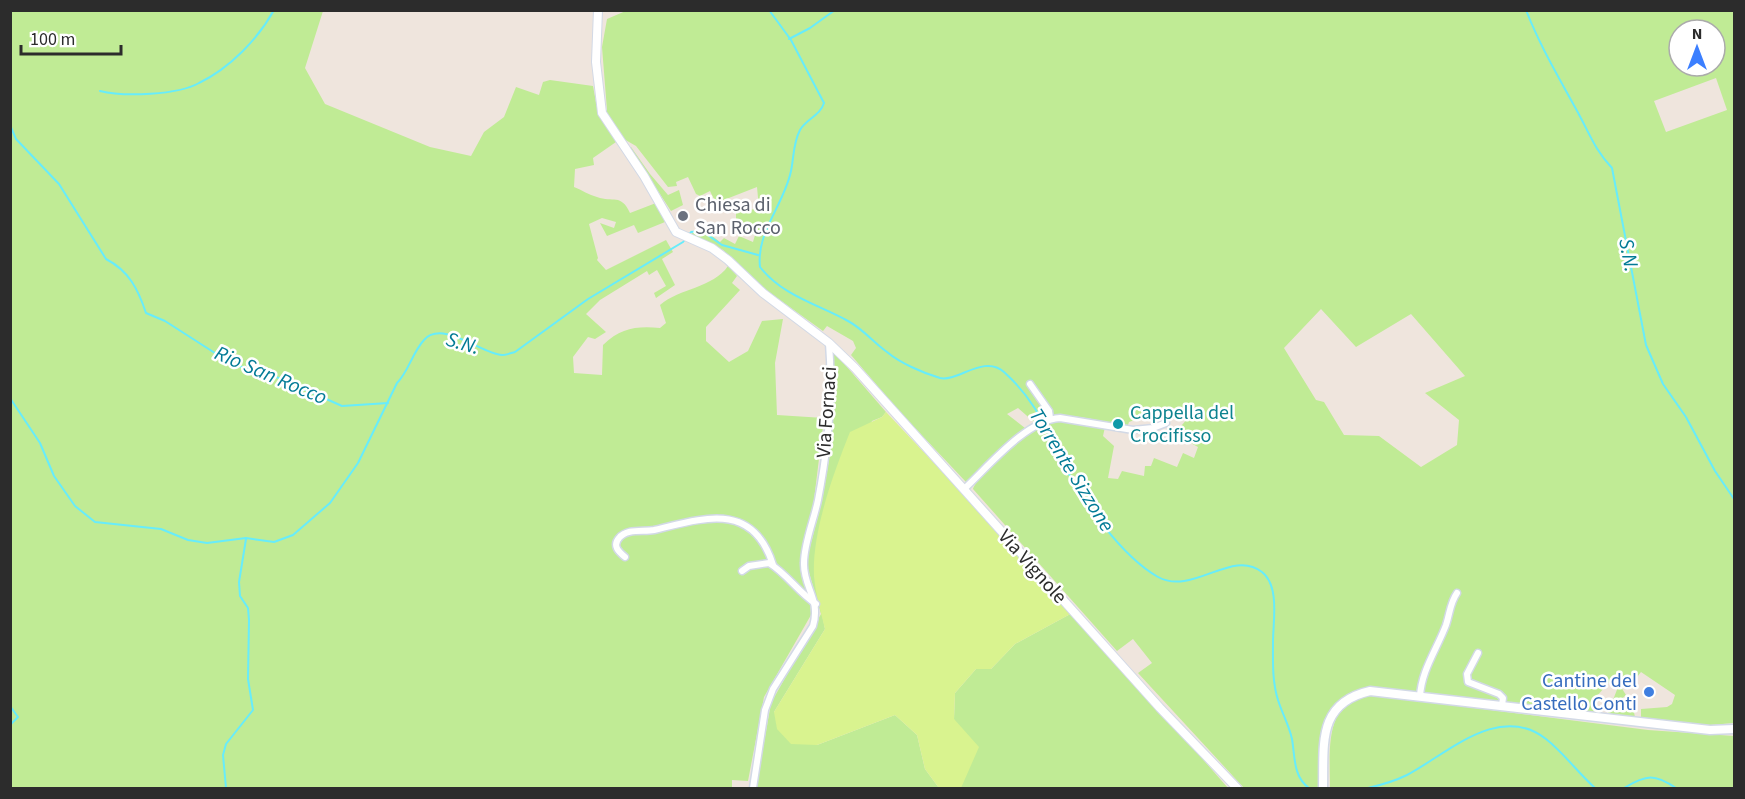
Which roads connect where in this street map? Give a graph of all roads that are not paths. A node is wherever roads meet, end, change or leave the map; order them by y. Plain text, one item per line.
1 (598, 10) edge
2 (829, 343) junction
3 (1030, 384) dead end
4 (1049, 418) junction
5 (1166, 423) dead end
6 (964, 489) junction
7 (626, 557) dead end
8 (773, 566) junction
9 (742, 572) dead end
10 (1457, 593) dead end
11 (816, 604) junction
12 (1478, 653) dead end
13 (1420, 697) junction
14 (1502, 705) junction
15 (1734, 729) edge
16 (1323, 788) edge
17 (753, 789) edge
18 (1238, 789) edge

1 - 2 street, Via Fornaci
2 - 6 street, Via Vignole
2 - 11 street, Via Fornaci
3 - 4 street
4 - 5 street
4 - 6 street
6 - 18 street, Via Vignole
7 - 8 street
8 - 9 street
8 - 11 street
10 - 13 street
11 - 17 street
12 - 14 street
13 - 14 main road
13 - 16 main road
14 - 15 main road

